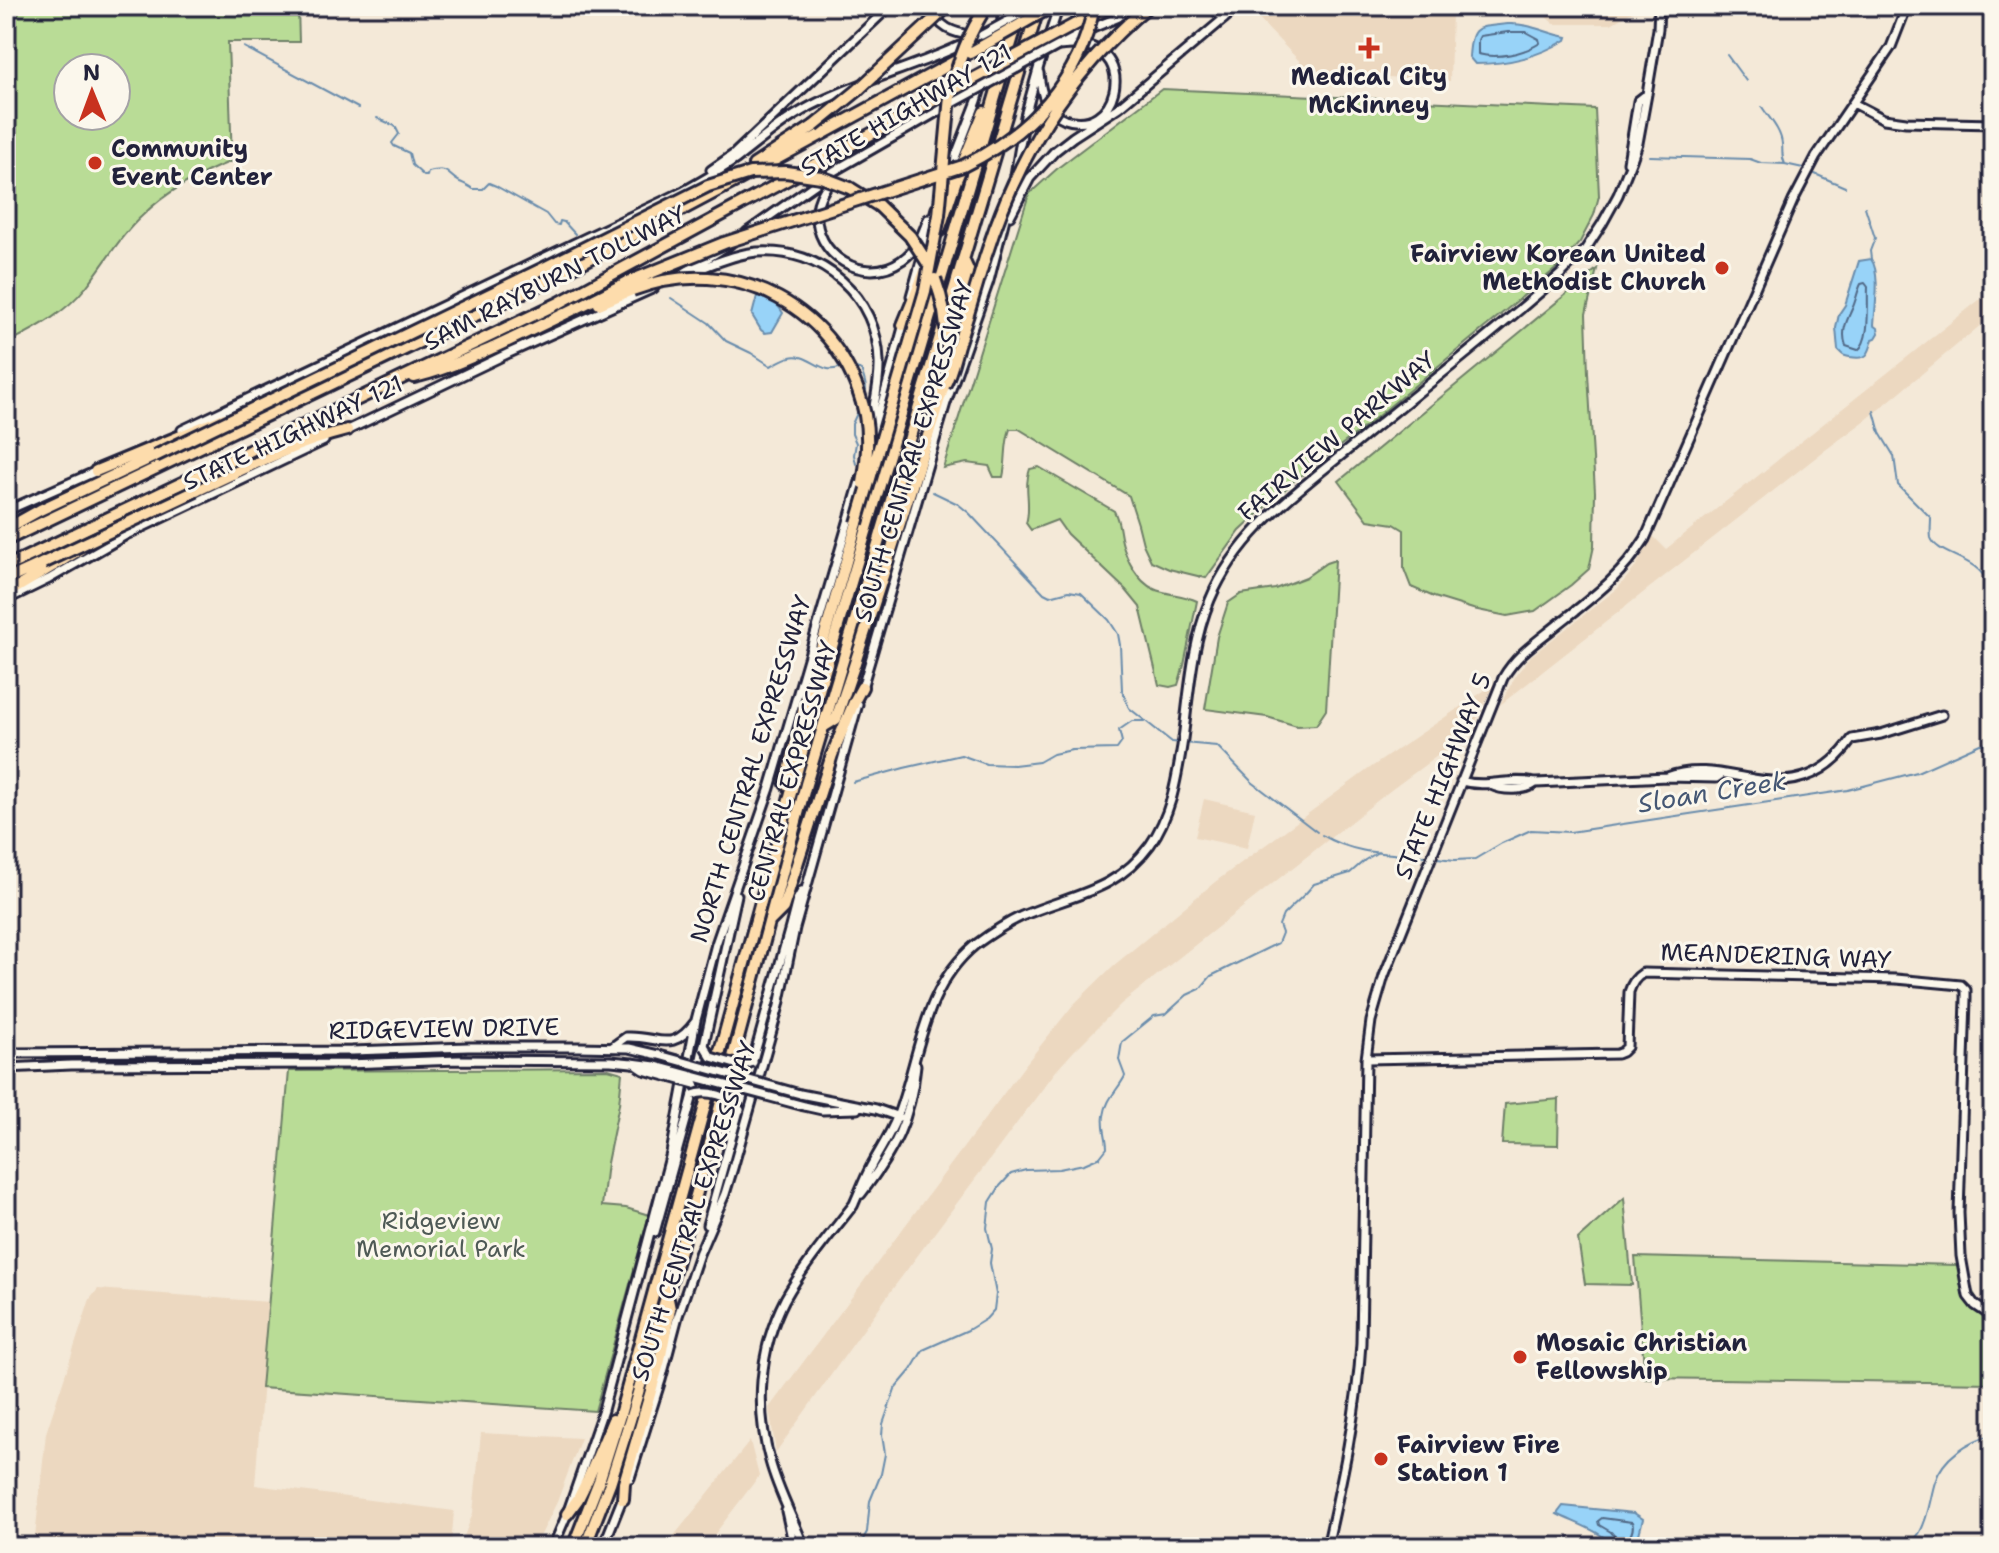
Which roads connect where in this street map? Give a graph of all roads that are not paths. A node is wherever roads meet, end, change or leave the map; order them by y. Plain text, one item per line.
1 (890, 6) edge
2 (930, 6) edge
3 (948, 6) edge
4 (987, 6) edge
5 (1022, 6) edge
6 (1037, 6) edge
7 (1056, 6) edge
8 (1094, 6) edge
9 (1112, 6) edge
10 (1147, 6) edge
11 (1211, 6) edge
12 (1239, 6) edge
13 (1659, 6) edge
14 (1907, 6) edge
15 (1006, 7) edge
16 (1224, 19) junction
17 (977, 37) junction
18 (1069, 42) junction
19 (1039, 66) junction
20 (995, 97) junction
21 (1853, 103) junction
22 (1993, 124) edge
23 (834, 171) junction
24 (705, 197) junction
25 (658, 203) junction
26 (936, 208) junction
27 (1003, 228) junction
28 (963, 259) junction
29 (682, 275) junction
30 (630, 286) junction
31 (903, 325) junction
32 (394, 355) junction
33 (397, 381) junction
34 (948, 386) junction
35 (347, 430) junction
36 (96, 471) junction
37 (862, 474) junction
38 (194, 478) junction
39 (6, 510) edge
40 (857, 523) junction
41 (6, 529) edge
42 (6, 540) edge
43 (6, 567) edge
44 (6, 580) edge
45 (6, 597) edge
46 (862, 687) junction
47 (1942, 715) dead end
48 (823, 727) junction
49 (1461, 781) junction
50 (743, 869) junction
51 (810, 876) junction
52 (757, 911) junction
53 (769, 922) junction
54 (696, 1020) junction
55 (528, 1047) junction
56 (612, 1047) junction
57 (705, 1047) junction
58 (279, 1052) junction
59 (6, 1053) edge
60 (1366, 1059) junction
61 (528, 1060) junction
62 (753, 1062) junction
63 (279, 1064) junction
64 (700, 1067) junction
65 (6, 1068) edge
66 (748, 1080) junction
67 (696, 1081) junction
68 (745, 1091) junction
69 (693, 1095) junction
70 (876, 1109) junction
71 (740, 1110) junction
72 (901, 1118) junction
73 (699, 1254) junction
74 (636, 1287) junction
75 (667, 1292) junction
76 (1993, 1317) edge
77 (625, 1397) junction
78 (783, 1497) junction
79 (623, 1499) junction
80 (567, 1514) junction
81 (553, 1547) edge
82 (573, 1547) edge
83 (585, 1547) edge
84 (603, 1547) edge
85 (794, 1547) edge
86 (804, 1547) edge
87 (1327, 1547) edge

1 - 25 main road
2 - 17 main road
3 - 24 highway, bridge
4 - 40 highway, bridge
5 - 20 highway, CENTRAL EXPRESSWAY
6 - 17 main road, bridge
6 - 28 highway, CENTRAL EXPRESSWAY
7 - 19 main road, SOUTH CENTRAL EXPRESSWAY
7 - 24 highway, SAM RAYBURN TOLLWAY, bridge
8 - 30 highway, bridge
9 - 33 highway, SAM RAYBURN TOLLWAY, bridge
10 - 18 main road, STATE HIGHWAY 121
10 - 34 highway, bridge
11 - 16 main road
12 - 16 main road
13 - 72 main road, FAIRVIEW PARKWAY
14 - 21 main road, STATE HIGHWAY 5
15 - 26 main road, NORTH CENTRAL EXPRESSWAY
16 - 27 main road
17 - 25 main road
18 - 19 main road
18 - 23 main road, STATE HIGHWAY 121, bridge
19 - 27 main road, SOUTH CENTRAL EXPRESSWAY
20 - 31 highway
20 - 52 highway, CENTRAL EXPRESSWAY
21 - 22 main road
21 - 49 main road, STATE HIGHWAY 5
23 - 26 main road
23 - 29 main road, STATE HIGHWAY 121
24 - 32 highway, SAM RAYBURN TOLLWAY
25 - 36 main road, STATE HIGHWAY 121
26 - 31 main road, NORTH CENTRAL EXPRESSWAY
27 - 34 main road, SOUTH CENTRAL EXPRESSWAY
28 - 34 highway
28 - 48 highway, CENTRAL EXPRESSWAY
29 - 35 main road, STATE HIGHWAY 121
29 - 37 main road
30 - 33 highway
30 - 40 highway, bridge
31 - 37 main road, NORTH CENTRAL EXPRESSWAY
32 - 36 highway
32 - 42 highway, SAM RAYBURN TOLLWAY
33 - 38 highway, SAM RAYBURN TOLLWAY
34 - 41 highway, bridge
34 - 46 main road, SOUTH CENTRAL EXPRESSWAY
34 - 48 highway
35 - 44 highway, bridge
35 - 45 main road, STATE HIGHWAY 121
36 - 39 main road, STATE HIGHWAY 121
37 - 50 main road, NORTH CENTRAL EXPRESSWAY
38 - 43 highway, SAM RAYBURN TOLLWAY
38 - 45 highway
40 - 52 highway
46 - 51 main road, SOUTH CENTRAL EXPRESSWAY
46 - 53 highway
47 - 49 main road
48 - 53 highway, CENTRAL EXPRESSWAY
49 - 60 main road, STATE HIGHWAY 5
50 - 54 main road, NORTH CENTRAL EXPRESSWAY
50 - 57 main road
51 - 62 main road
51 - 73 main road, SOUTH CENTRAL EXPRESSWAY
52 - 77 highway, CENTRAL EXPRESSWAY
53 - 75 highway, CENTRAL EXPRESSWAY
54 - 56 main road
54 - 74 main road, NORTH CENTRAL EXPRESSWAY
55 - 56 main road, RIDGEVIEW DRIVE
55 - 58 main road, RIDGEVIEW DRIVE
55 - 61 main road
56 - 64 main road, RIDGEVIEW DRIVE, bridge
57 - 62 main road, bridge
57 - 64 main road, bridge
58 - 59 main road, RIDGEVIEW DRIVE
58 - 63 main road
60 - 76 main road, MEANDERING WAY
60 - 87 main road, STATE HIGHWAY 5
61 - 63 main road, RIDGEVIEW DRIVE
61 - 67 main road, RIDGEVIEW DRIVE, bridge
62 - 66 main road, bridge
63 - 65 main road, RIDGEVIEW DRIVE
64 - 66 main road, RIDGEVIEW DRIVE, bridge
64 - 67 main road, bridge
66 - 68 main road, bridge
66 - 70 main road, RIDGEVIEW DRIVE, bridge
67 - 68 main road, RIDGEVIEW DRIVE, bridge
67 - 69 main road, bridge
68 - 70 main road, RIDGEVIEW DRIVE, bridge
68 - 71 main road, bridge
69 - 71 main road, bridge
69 - 74 main road
70 - 72 main road, RIDGEVIEW DRIVE
71 - 73 main road
72 - 78 main road, FAIRVIEW PARKWAY
73 - 79 main road, SOUTH CENTRAL EXPRESSWAY
74 - 80 main road, NORTH CENTRAL EXPRESSWAY
75 - 79 highway
75 - 83 highway, CENTRAL EXPRESSWAY
77 - 80 highway
77 - 82 highway, CENTRAL EXPRESSWAY
78 - 85 main road, FAIRVIEW PARKWAY
78 - 86 main road, FAIRVIEW PARKWAY
79 - 84 main road, SOUTH CENTRAL EXPRESSWAY
80 - 81 main road, NORTH CENTRAL EXPRESSWAY

